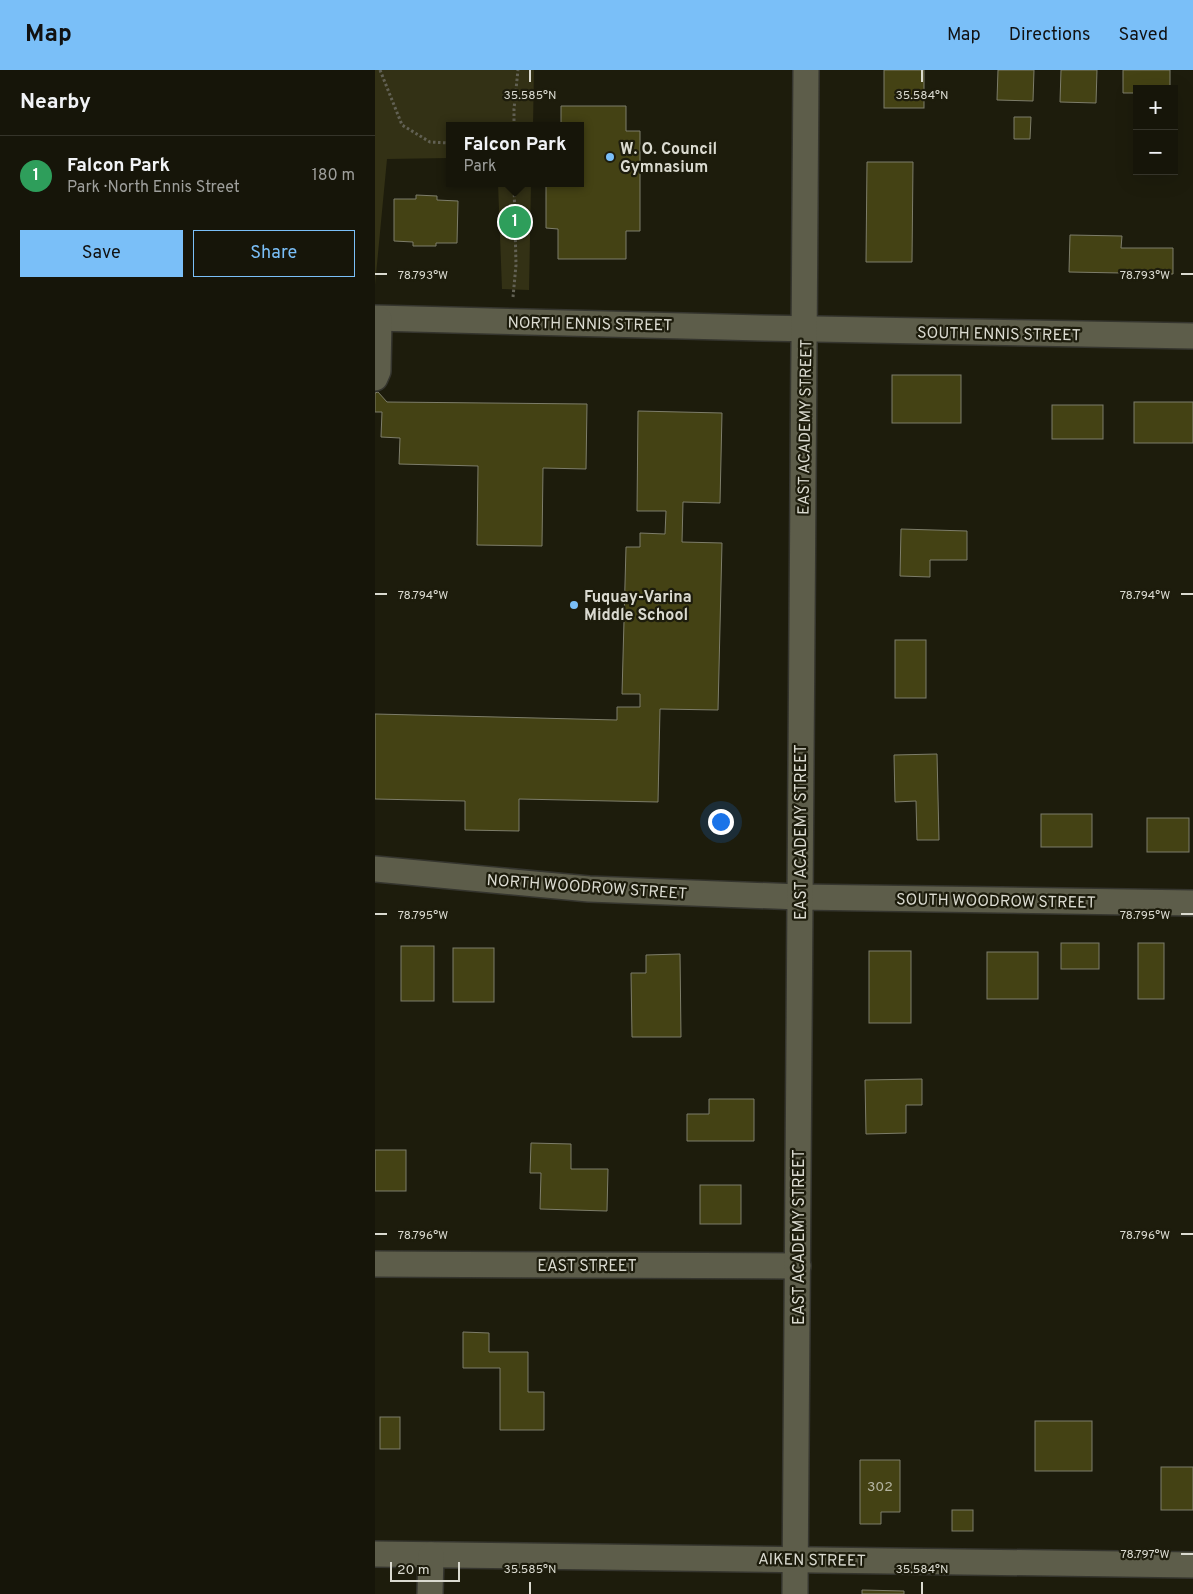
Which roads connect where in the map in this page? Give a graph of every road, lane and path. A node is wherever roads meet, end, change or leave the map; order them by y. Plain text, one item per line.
1 (381, 70) edge
2 (518, 70) edge
3 (806, 70) edge
4 (513, 122) edge
5 (446, 143) edge
6 (514, 187) edge
7 (513, 297) dead end
8 (377, 318) edge
9 (805, 328) junction
10 (1193, 336) edge
11 (375, 378) edge
12 (375, 870) edge
13 (799, 897) junction
14 (1193, 903) edge
15 (375, 1264) edge
16 (798, 1266) junction
17 (375, 1554) edge
18 (431, 1555) junction
19 (795, 1558) junction
20 (1193, 1565) edge
21 (431, 1594) edge
22 (795, 1594) edge

1 - 5 path
2 - 4 path
3 - 9 street, EAST ACADEMY STREET
6 - 7 path
8 - 9 street, NORTH ENNIS STREET
8 - 11 street
9 - 10 street, SOUTH ENNIS STREET
9 - 13 street, EAST ACADEMY STREET
12 - 13 street, NORTH WOODROW STREET
13 - 14 street, SOUTH WOODROW STREET
13 - 16 street, EAST ACADEMY STREET
15 - 16 street, EAST STREET
16 - 19 street, EAST ACADEMY STREET
17 - 18 street, AIKEN STREET
18 - 19 street, AIKEN STREET
18 - 21 street
19 - 20 street, AIKEN STREET
19 - 22 street, EAST ACADEMY STREET

